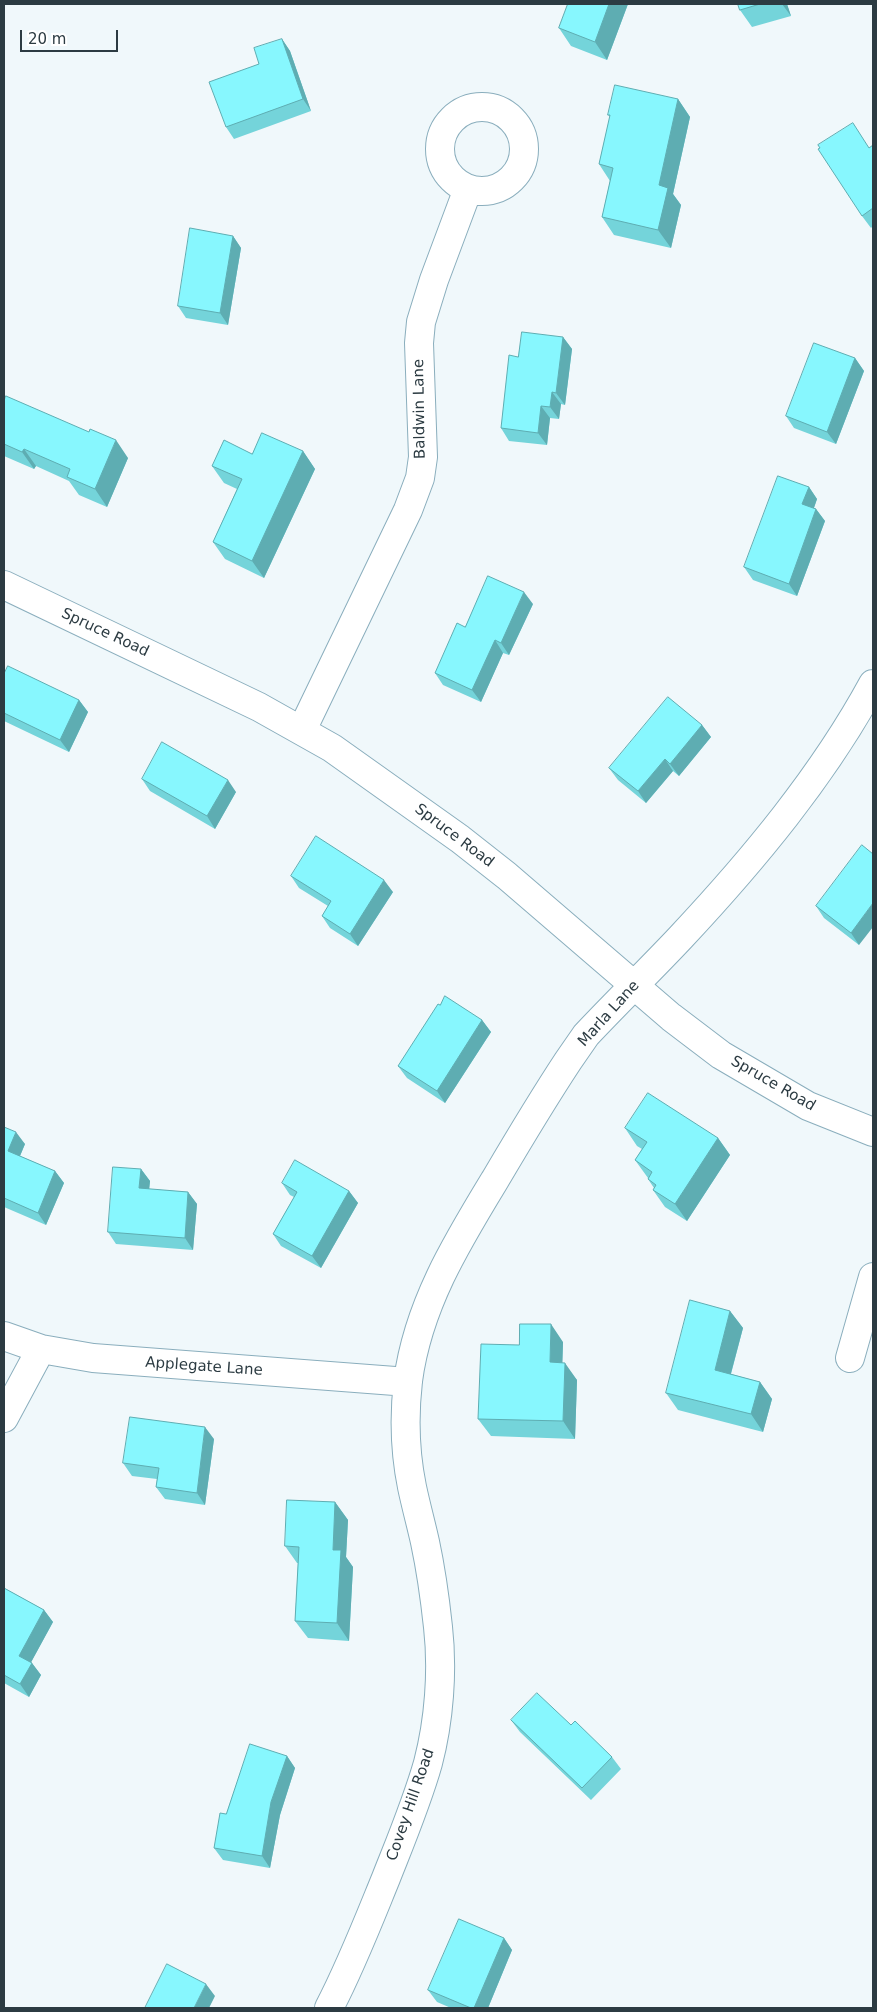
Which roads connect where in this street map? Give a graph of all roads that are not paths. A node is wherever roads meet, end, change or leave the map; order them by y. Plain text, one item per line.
1 (468, 189) dead end
2 (4, 585) edge
3 (873, 684) edge
4 (302, 730) junction
5 (634, 985) junction
6 (873, 1132) edge
7 (873, 1277) edge
8 (4, 1336) edge
9 (42, 1349) junction
10 (850, 1358) dead end
11 (408, 1382) junction
12 (4, 1418) edge
13 (329, 2008) edge

1 - 4 street, Baldwin Lane
2 - 4 street, Spruce Road
3 - 5 street, Marla Lane
4 - 5 street, Spruce Road
5 - 6 street, Spruce Road
5 - 11 street, Marla Lane
7 - 10 street
8 - 9 street, Applegate Lane
9 - 11 street, Applegate Lane
9 - 12 street
11 - 13 street, Covey Hill Road

